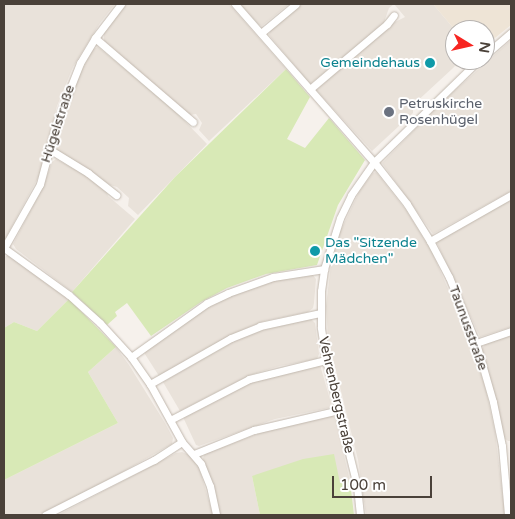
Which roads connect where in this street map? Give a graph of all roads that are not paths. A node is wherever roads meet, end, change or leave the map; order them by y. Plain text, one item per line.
1 (121, 4) edge
2 (235, 4) edge
3 (296, 4) edge
4 (394, 15) dead end
5 (511, 32) edge
6 (261, 33) junction
7 (95, 38) junction
8 (495, 46) edge
9 (469, 70) edge
10 (310, 89) junction
11 (193, 122) dead end
12 (49, 149) junction
13 (374, 162) junction
14 (116, 195) dead end
15 (511, 195) edge
16 (430, 241) junction
17 (4, 248) edge
18 (324, 269) junction
19 (320, 313) junction
20 (511, 331) edge
21 (476, 343) junction
22 (131, 357) junction
23 (326, 360) junction
24 (150, 384) junction
25 (339, 410) junction
26 (170, 420) junction
27 (182, 442) junction
28 (511, 445) edge
29 (502, 446) junction
30 (194, 454) junction
31 (509, 488) edge
32 (46, 515) edge
33 (216, 515) edge
34 (360, 515) edge
35 (508, 515) edge

1 - 7 street, Hügelstraße
2 - 6 street, Taunusstraße
3 - 6 street
4 - 10 street
5 - 8 street
6 - 10 street, Taunusstraße
7 - 11 street
7 - 12 street, Hügelstraße
9 - 13 street, Vehrenbergstraße
10 - 13 street, Taunusstraße
12 - 14 street
12 - 17 street, Hügelstraße
13 - 16 street, Taunusstraße
13 - 18 street, Vehrenbergstraße
15 - 16 street
16 - 21 street, Taunusstraße
17 - 22 street
18 - 19 street, Vehrenbergstraße
18 - 22 street
19 - 23 street, Vehrenbergstraße
19 - 24 street
20 - 21 street
21 - 29 street, Taunusstraße
22 - 24 street
23 - 25 street, Vehrenbergstraße
23 - 26 street
24 - 26 street
25 - 30 street
25 - 34 street, Vehrenbergstraße
26 - 27 street
27 - 30 street
27 - 32 street
28 - 29 street
29 - 31 street, Taunusstraße
30 - 33 street
31 - 35 street, Taunusstraße

